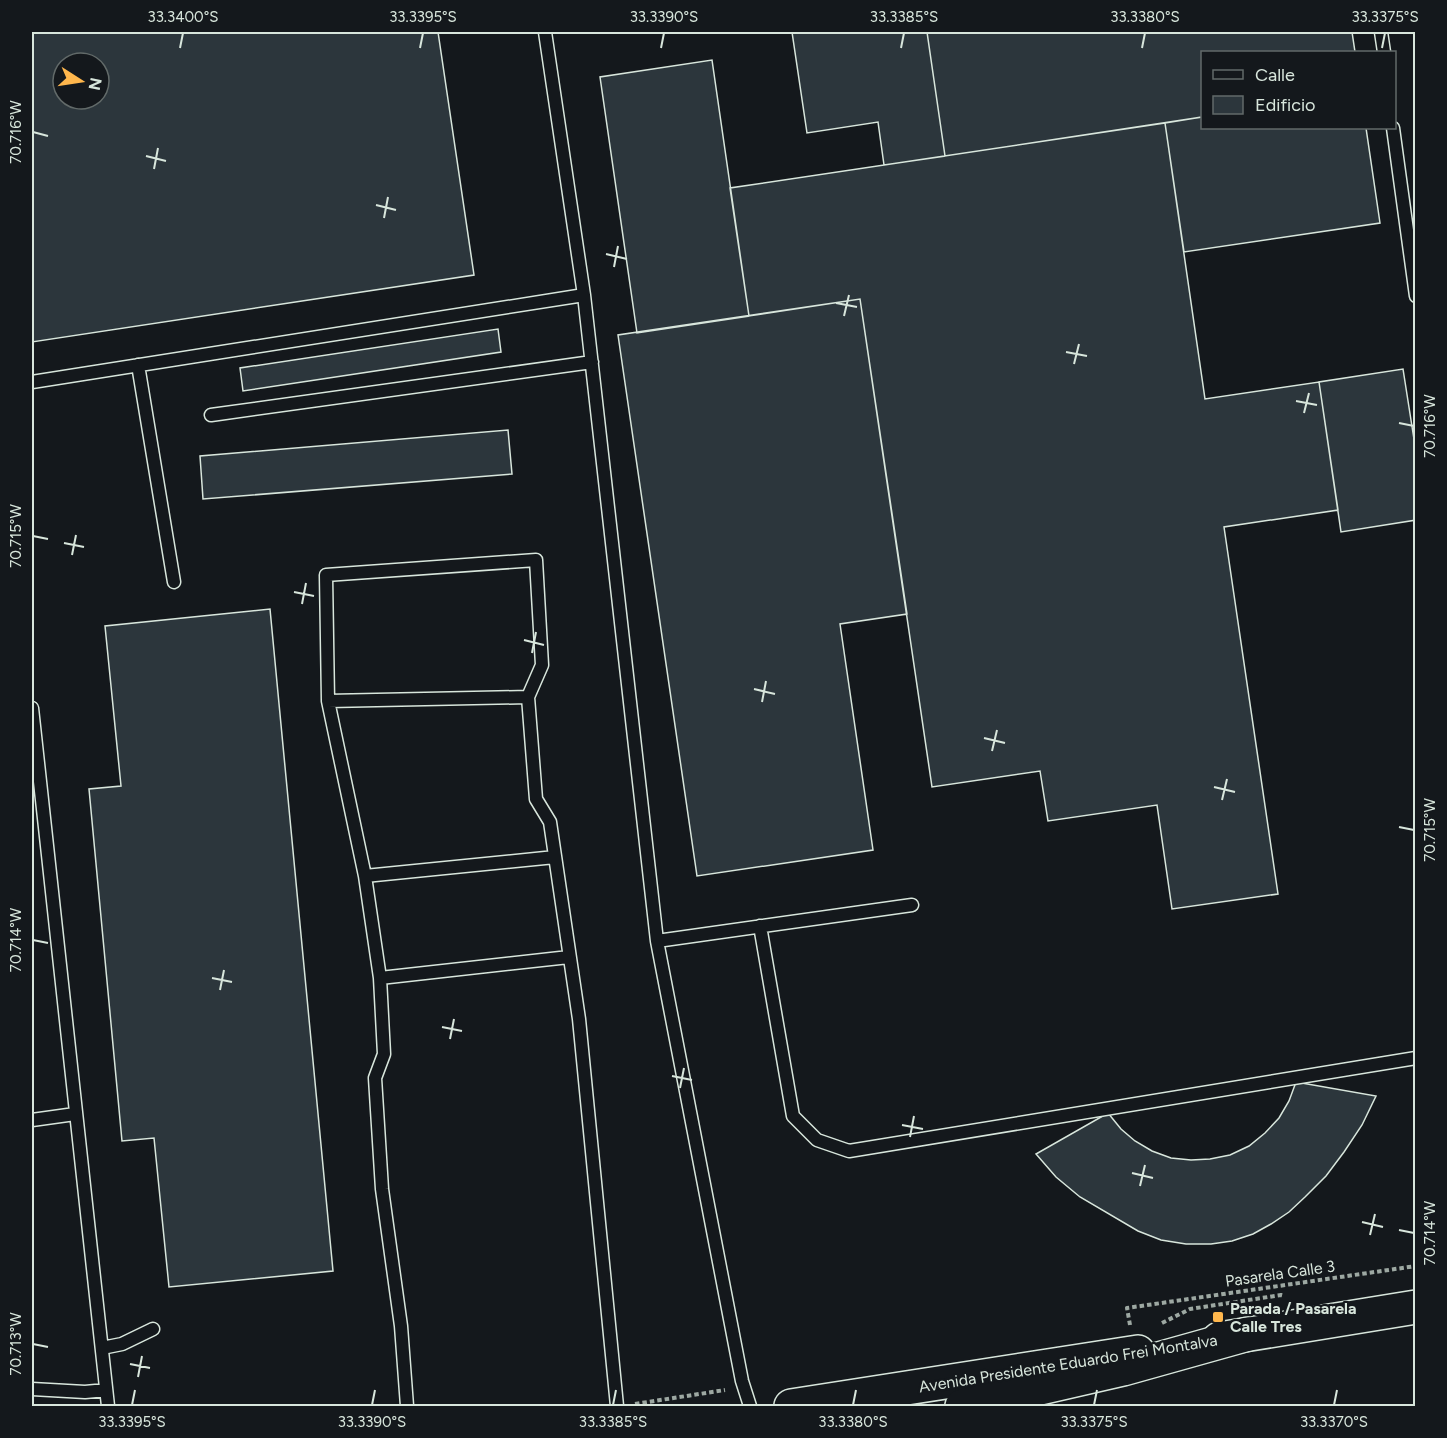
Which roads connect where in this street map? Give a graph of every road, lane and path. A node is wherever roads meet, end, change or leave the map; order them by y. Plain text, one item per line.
1 (545, 32) edge
2 (1381, 32) edge
3 (1383, 51) edge
4 (1393, 129) edge
5 (584, 295) junction
6 (1416, 296) edge
7 (591, 362) junction
8 (138, 365) junction
9 (32, 382) edge
10 (211, 415) dead end
11 (174, 582) dead end
12 (528, 697) junction
13 (328, 701) junction
14 (32, 708) edge
15 (555, 857) junction
16 (365, 876) junction
17 (912, 905) dead end
18 (760, 926) junction
19 (657, 940) junction
20 (569, 957) junction
21 (380, 978) junction
22 (1416, 1058) edge
23 (75, 1114) junction
24 (32, 1120) edge
25 (1416, 1266) edge
26 (1416, 1307) edge
27 (1130, 1328) dead end
28 (153, 1329) dead end
29 (1248, 1334) junction
30 (102, 1348) junction
31 (32, 1389) edge
32 (106, 1390) junction
33 (108, 1407) edge
34 (407, 1407) edge
35 (617, 1407) edge
36 (750, 1407) edge
37 (791, 1407) edge
38 (962, 1407) edge

1 - 5 lane
2 - 3 lane
4 - 6 lane
5 - 7 lane
5 - 8 lane
7 - 10 lane
7 - 19 lane
8 - 9 lane
8 - 11 lane
12 - 13 lane
12 - 13 lane
12 - 15 lane
13 - 16 lane
14 - 23 lane
15 - 16 lane
15 - 20 lane
16 - 21 lane
17 - 18 lane
18 - 19 lane
18 - 22 lane
19 - 36 lane
20 - 21 lane
20 - 35 lane
21 - 34 lane
23 - 24 lane
23 - 30 lane
25 - 27 path, Pasarela Calle 3
26 - 29 main road, Avenida Presidente Eduardo Frei Montalva
28 - 30 lane
29 - 37 main road, Avenida Presidente Eduardo Frei Montalva
29 - 38 main road
30 - 32 lane
31 - 32 lane
32 - 33 lane

